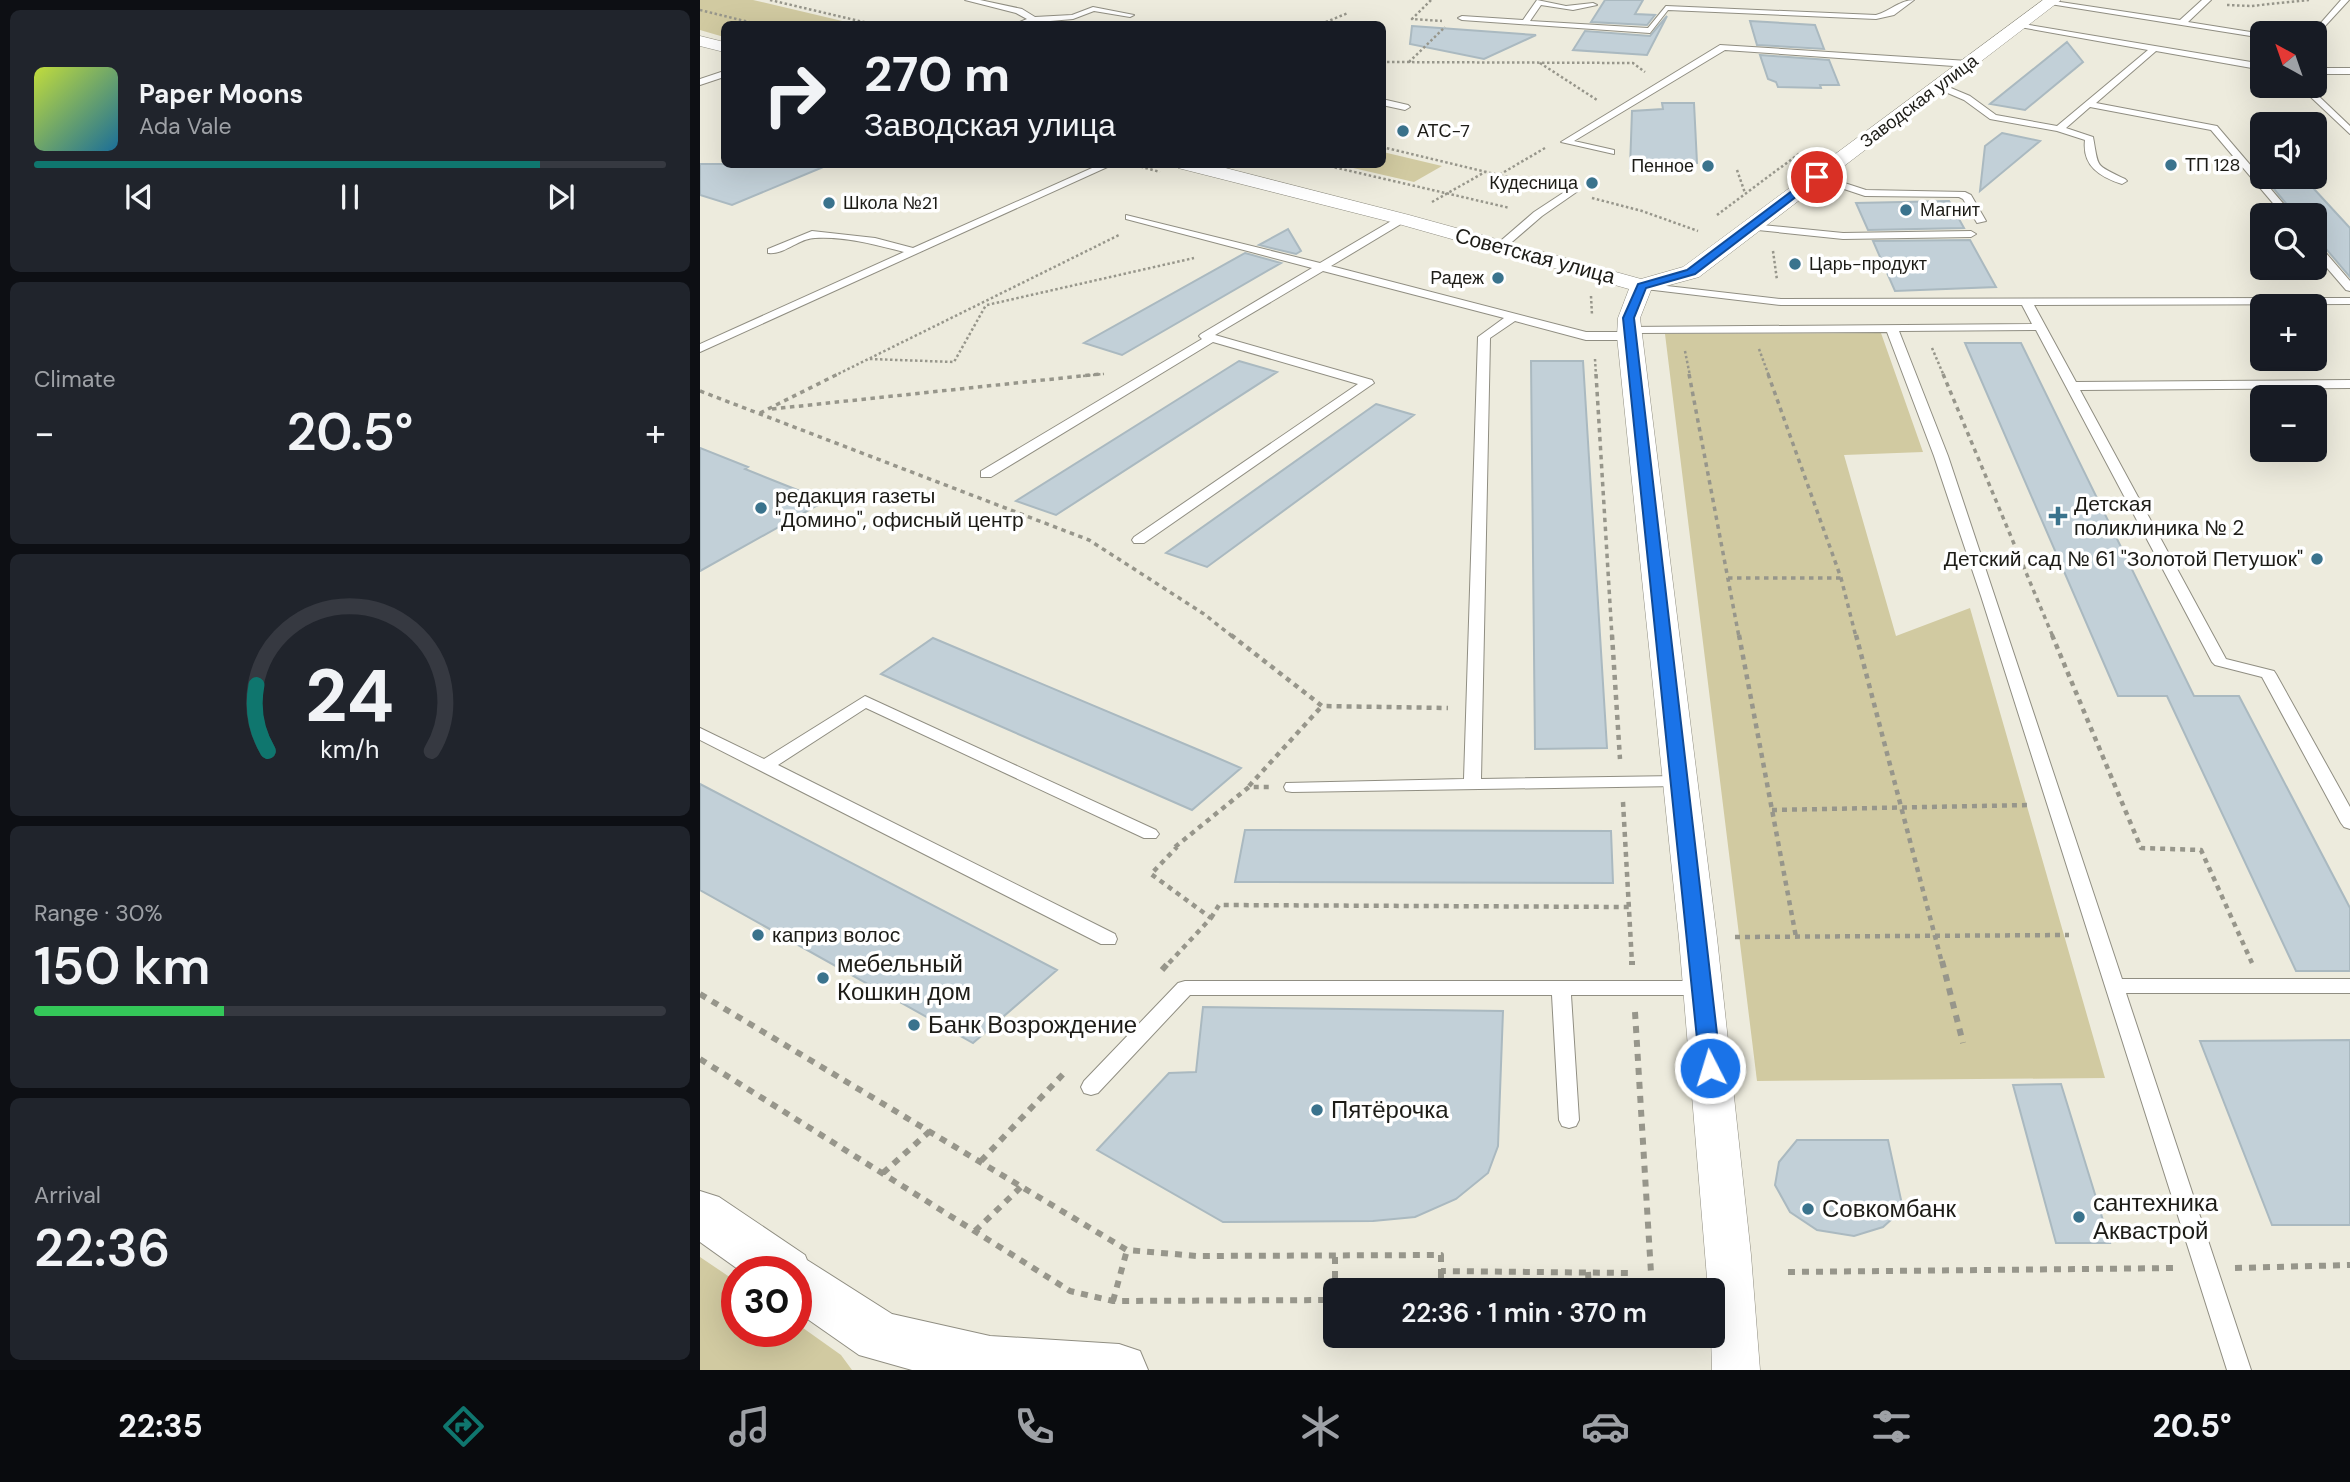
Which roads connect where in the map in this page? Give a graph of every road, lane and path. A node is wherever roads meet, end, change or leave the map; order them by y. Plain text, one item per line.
1 (770, 0) edge
2 (969, 0) edge
3 (1004, 0) edge
4 (1430, 0) edge
5 (1910, 0) edge
6 (2207, 0) edge
7 (2309, 0) edge
8 (2345, 0) edge
9 (1540, 1) edge
10 (2052, 1) edge
11 (1595, 3) edge
12 (990, 5) junction
13 (2200, 7) junction
14 (700, 10) edge
15 (1348, 13) dead end
16 (1130, 15) dead end
17 (1462, 18) dead end
18 (1033, 20) junction
19 (745, 21) edge
20 (859, 21) edge
21 (1030, 21) edge
22 (1328, 21) edge
23 (2327, 21) edge
24 (1525, 23) junction
25 (2182, 23) junction
26 (2020, 25) junction
27 (1580, 26) junction
28 (2250, 34) edge
29 (700, 41) edge
30 (721, 46) edge
31 (2155, 48) junction
32 (1539, 62) junction
33 (1408, 63) junction
34 (1386, 64) edge
35 (1968, 64) junction
36 (2250, 65) edge
37 (2328, 71) edge
38 (2350, 71) edge
39 (721, 75) edge
40 (1650, 75) dead end
41 (700, 82) edge
42 (1939, 86) junction
43 (2316, 98) edge
44 (1386, 103) edge
45 (1604, 104) dead end
46 (2088, 104) junction
47 (1405, 107) dead end
48 (2059, 129) junction
49 (2350, 131) edge
50 (1549, 146) dead end
51 (1386, 148) edge
52 (1611, 152) dead end
53 (1101, 168) edge
54 (1203, 168) edge
55 (1337, 168) edge
56 (1737, 170) dead end
57 (1486, 172) junction
58 (1499, 175) junction
59 (1817, 177) junction
60 (2122, 181) dead end
61 (1572, 192) junction
62 (1745, 192) dead end
63 (1448, 194) junction
64 (2278, 203) edge
65 (1538, 214) junction
66 (1130, 218) dead end
67 (1402, 219) junction
68 (1981, 220) dead end
69 (1147, 222) junction
70 (1752, 227) junction
71 (1698, 230) dead end
72 (1792, 232) junction
73 (1970, 234) dead end
74 (1502, 246) junction
75 (772, 251) dead end
76 (915, 252) junction
77 (1194, 257) dead end
78 (2327, 261) edge
79 (1320, 267) junction
80 (1642, 286) junction
81 (2350, 288) edge
82 (989, 300) junction
83 (2350, 301) edge
84 (1781, 302) junction
85 (1895, 303) junction
86 (2027, 303) junction
87 (986, 305) junction
88 (1513, 317) junction
89 (1891, 327) junction
90 (1923, 327) junction
91 (2038, 327) junction
92 (1752, 328) junction
93 (1681, 329) junction
94 (1629, 333) junction
95 (1211, 338) junction
96 (700, 348) edge
97 (870, 359) junction
98 (1160, 369) junction
99 (2350, 384) edge
100 (2073, 386) junction
101 (700, 393) edge
102 (768, 410) junction
103 (760, 414) junction
104 (986, 474) dead end
105 (1139, 540) dead end
106 (1728, 578) junction
107 (1841, 578) junction
108 (1322, 706) junction
109 (1474, 708) junction
110 (700, 733) edge
111 (765, 766) junction
112 (1678, 781) junction
113 (1472, 785) junction
114 (1249, 786) junction
115 (1292, 787) joint
116 (2055, 804) junction
117 (1901, 807) junction
118 (1772, 810) junction
119 (2350, 823) edge
120 (1150, 834) joint
121 (1177, 847) junction
122 (1629, 907) dead end
123 (1211, 918) junction
124 (1934, 935) junction
125 (2098, 935) junction
126 (1796, 937) junction
127 (1698, 938) junction
128 (1108, 939) dead end
129 (1154, 979) dead end
130 (2116, 986) junction
131 (2262, 986) junction
132 (2350, 986) edge
133 (1561, 989) junction
134 (1703, 989) junction
135 (700, 994) edge
136 (1963, 1043) dead end
137 (700, 1059) edge
138 (1077, 1060) dead end
139 (1091, 1087) dead end
140 (1569, 1119) dead end
141 (930, 1131) junction
142 (981, 1161) junction
143 (883, 1174) junction
144 (1022, 1186) junction
145 (700, 1213) edge
146 (975, 1231) junction
147 (1127, 1250) junction
148 (762, 1256) edge
149 (1335, 1256) junction
150 (2350, 1265) edge
151 (2205, 1269) junction
152 (1441, 1271) junction
153 (1588, 1272) junction
154 (1788, 1272) dead end
155 (1630, 1273) dead end
156 (1335, 1278) edge
157 (1441, 1278) edge
158 (1588, 1278) edge
159 (812, 1293) edge
160 (1323, 1300) edge
161 (1113, 1301) junction
162 (884, 1354) edge
163 (1119, 1370) edge
164 (1736, 1370) edge
165 (2239, 1370) edge

1 - 20 path
2 - 12 lane
3 - 12 lane
4 - 33 path
5 - 27 lane
6 - 13 lane
7 - 13 path
8 - 23 lane
9 - 11 lane
9 - 24 lane
10 - 25 lane
10 - 26 street, Заводская улица
11 - 27 lane
12 - 18 lane
13 - 25 lane
14 - 19 path
15 - 22 path
16 - 18 lane
17 - 24 lane
18 - 21 lane
24 - 27 lane
25 - 28 lane
26 - 31 lane
26 - 35 street, Заводская улица
29 - 30 street
31 - 36 lane
31 - 46 lane
32 - 33 path
32 - 40 path
32 - 45 path
33 - 34 path
35 - 42 street, Заводская улица
35 - 52 lane
37 - 38 lane
39 - 41 lane
42 - 48 lane
42 - 59 street, Заводская улица
43 - 49 lane
44 - 47 lane
46 - 48 lane
46 - 64 lane
48 - 60 lane
50 - 58 path
51 - 57 path
53 - 76 lane
54 - 67 street, Советская улица
55 - 63 path
56 - 62 path
57 - 58 path
57 - 63 path
58 - 61 path
59 - 68 lane
59 - 70 street, Заводская улица
61 - 65 lane
61 - 71 path
63 - 65 path
63 - 67 path
65 - 74 lane
66 - 69 lane
67 - 74 street, Советская улица
67 - 79 lane
69 - 79 lane
69 - 82 path
70 - 72 lane
70 - 80 street, Заводская улица
72 - 73 lane
72 - 84 path
74 - 80 street, Советская улица
75 - 76 lane
76 - 96 lane
77 - 87 path
78 - 81 lane
79 - 88 lane
79 - 95 lane
80 - 84 lane
80 - 94 street, Советская улица
82 - 87 path
82 - 97 path
83 - 86 lane
84 - 85 lane
85 - 86 lane
85 - 89 lane
86 - 91 lane
87 - 97 path
88 - 94 lane
88 - 109 lane
89 - 90 lane
89 - 92 lane
89 - 116 lane
90 - 91 lane
90 - 131 path
91 - 100 lane
92 - 93 lane
92 - 107 path
93 - 94 lane
93 - 106 path
94 - 112 street, Советская улица
95 - 98 lane
95 - 105 lane
97 - 102 path
98 - 102 path
98 - 104 lane
99 - 100 lane
100 - 119 lane
101 - 103 path
102 - 103 path
103 - 108 path
106 - 107 path
106 - 118 path
107 - 117 path
108 - 109 path
108 - 114 path
109 - 113 lane
110 - 111 lane
111 - 120 lane
111 - 128 lane
112 - 113 lane
112 - 127 street, Советская улица
113 - 115 lane
114 - 115 path
114 - 121 path
116 - 117 path
116 - 125 lane
117 - 118 path
117 - 124 path
118 - 126 path
120 - 121 path
121 - 123 path
122 - 123 path
123 - 129 path
124 - 125 path
124 - 126 path
124 - 136 path
125 - 130 lane
126 - 127 path
127 - 134 street, Советская улица
130 - 131 lane
130 - 151 lane
131 - 132 lane
133 - 134 lane
133 - 139 lane
133 - 140 lane
134 - 164 street, Советская улица
135 - 141 path
137 - 143 path
138 - 142 path
141 - 142 path
141 - 143 path
142 - 144 path
143 - 146 path
144 - 146 path
144 - 147 path
145 - 148 main road
146 - 161 path
147 - 149 path
147 - 161 path
149 - 152 path
149 - 156 path
150 - 151 path
151 - 154 path
151 - 165 lane
152 - 153 path
152 - 157 path
153 - 155 path
153 - 158 path
159 - 162 main road
160 - 161 path
162 - 163 main road

